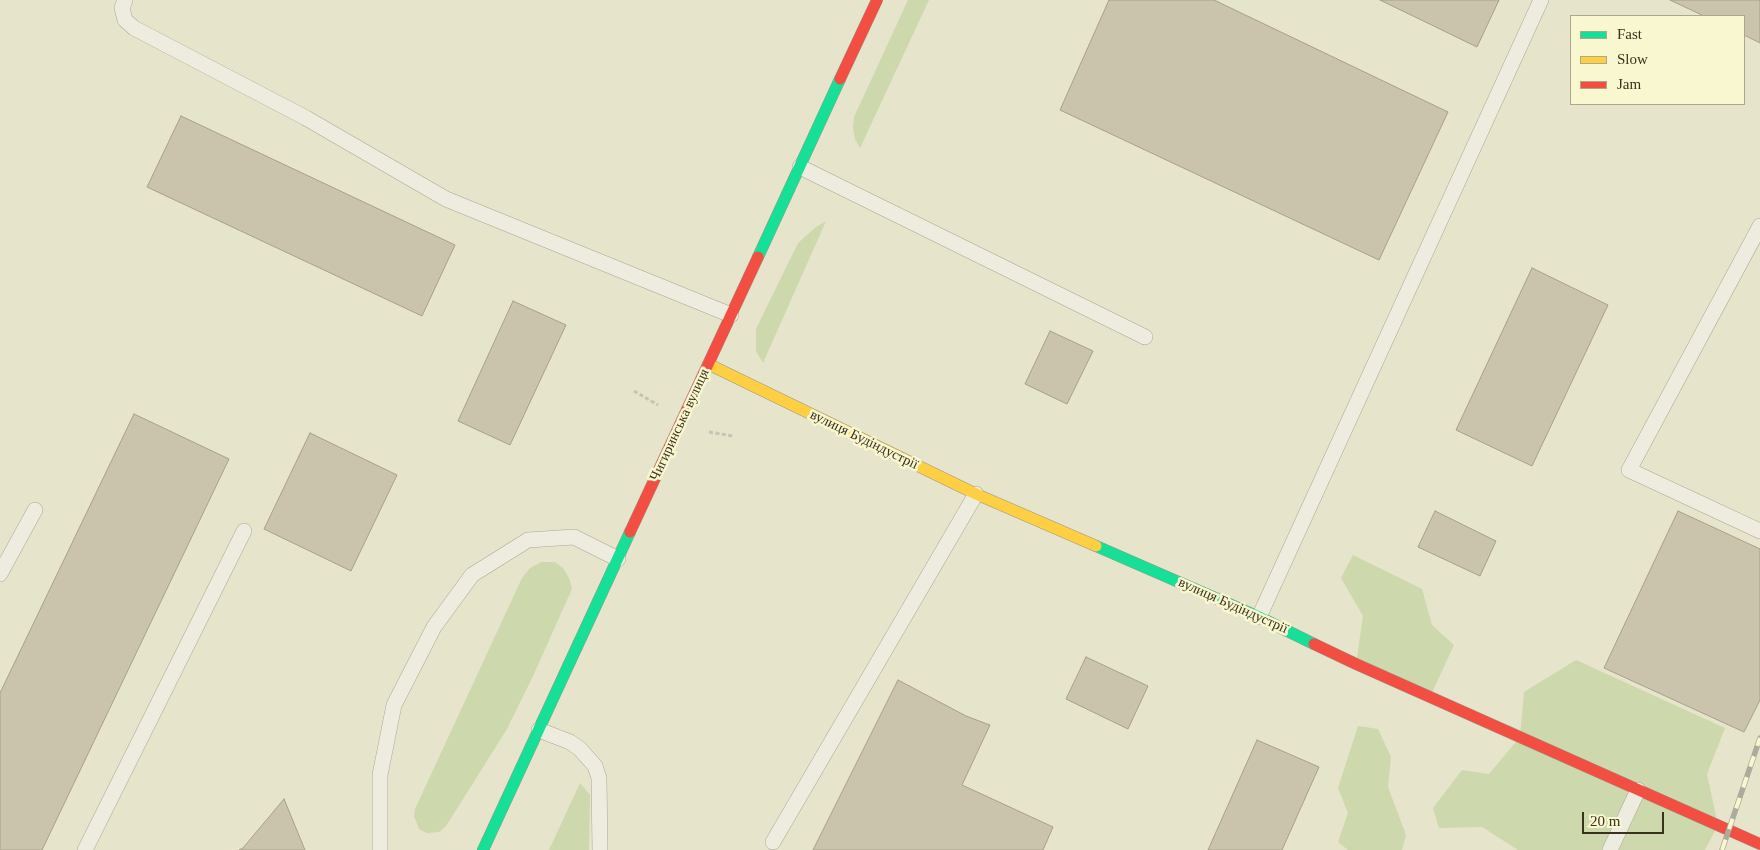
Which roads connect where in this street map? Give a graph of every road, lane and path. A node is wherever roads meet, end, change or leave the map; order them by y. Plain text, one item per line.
1 (125, 0) edge
2 (877, 0) edge
3 (1541, 0) edge
4 (800, 167) junction
5 (1760, 226) edge
6 (731, 315) junction
7 (1145, 337) dead end
8 (708, 364) junction
9 (634, 391) dead end
10 (658, 405) dead end
11 (709, 432) dead end
12 (733, 436) dead end
13 (976, 494) junction
14 (35, 510) dead end
15 (244, 531) dead end
16 (1760, 531) edge
17 (618, 559) junction
18 (0, 574) edge
19 (1259, 617) junction
20 (539, 730) junction
21 (1638, 790) junction
22 (1759, 840) edge
23 (773, 842) dead end
24 (85, 850) edge
25 (380, 850) edge
26 (483, 850) edge
27 (600, 850) edge
28 (1610, 850) edge

1 - 6 lane
2 - 4 street, Чигиринська вулиця
3 - 19 lane
4 - 6 street, Чигиринська вулиця
4 - 7 lane
5 - 16 lane
6 - 8 street, Чигиринська вулиця
8 - 13 street, вулиця Будіндустрії
8 - 17 street, Чигиринська вулиця
9 - 10 path
11 - 12 path
13 - 19 street, вулиця Будіндустрії
13 - 23 lane
14 - 18 lane
15 - 24 lane
17 - 20 street, Чигиринська вулиця
17 - 25 lane
19 - 21 street, вулиця Будіндустрії
20 - 26 street, Чигиринська вулиця
20 - 27 lane
21 - 22 street, вулиця Будіндустрії
21 - 28 lane

